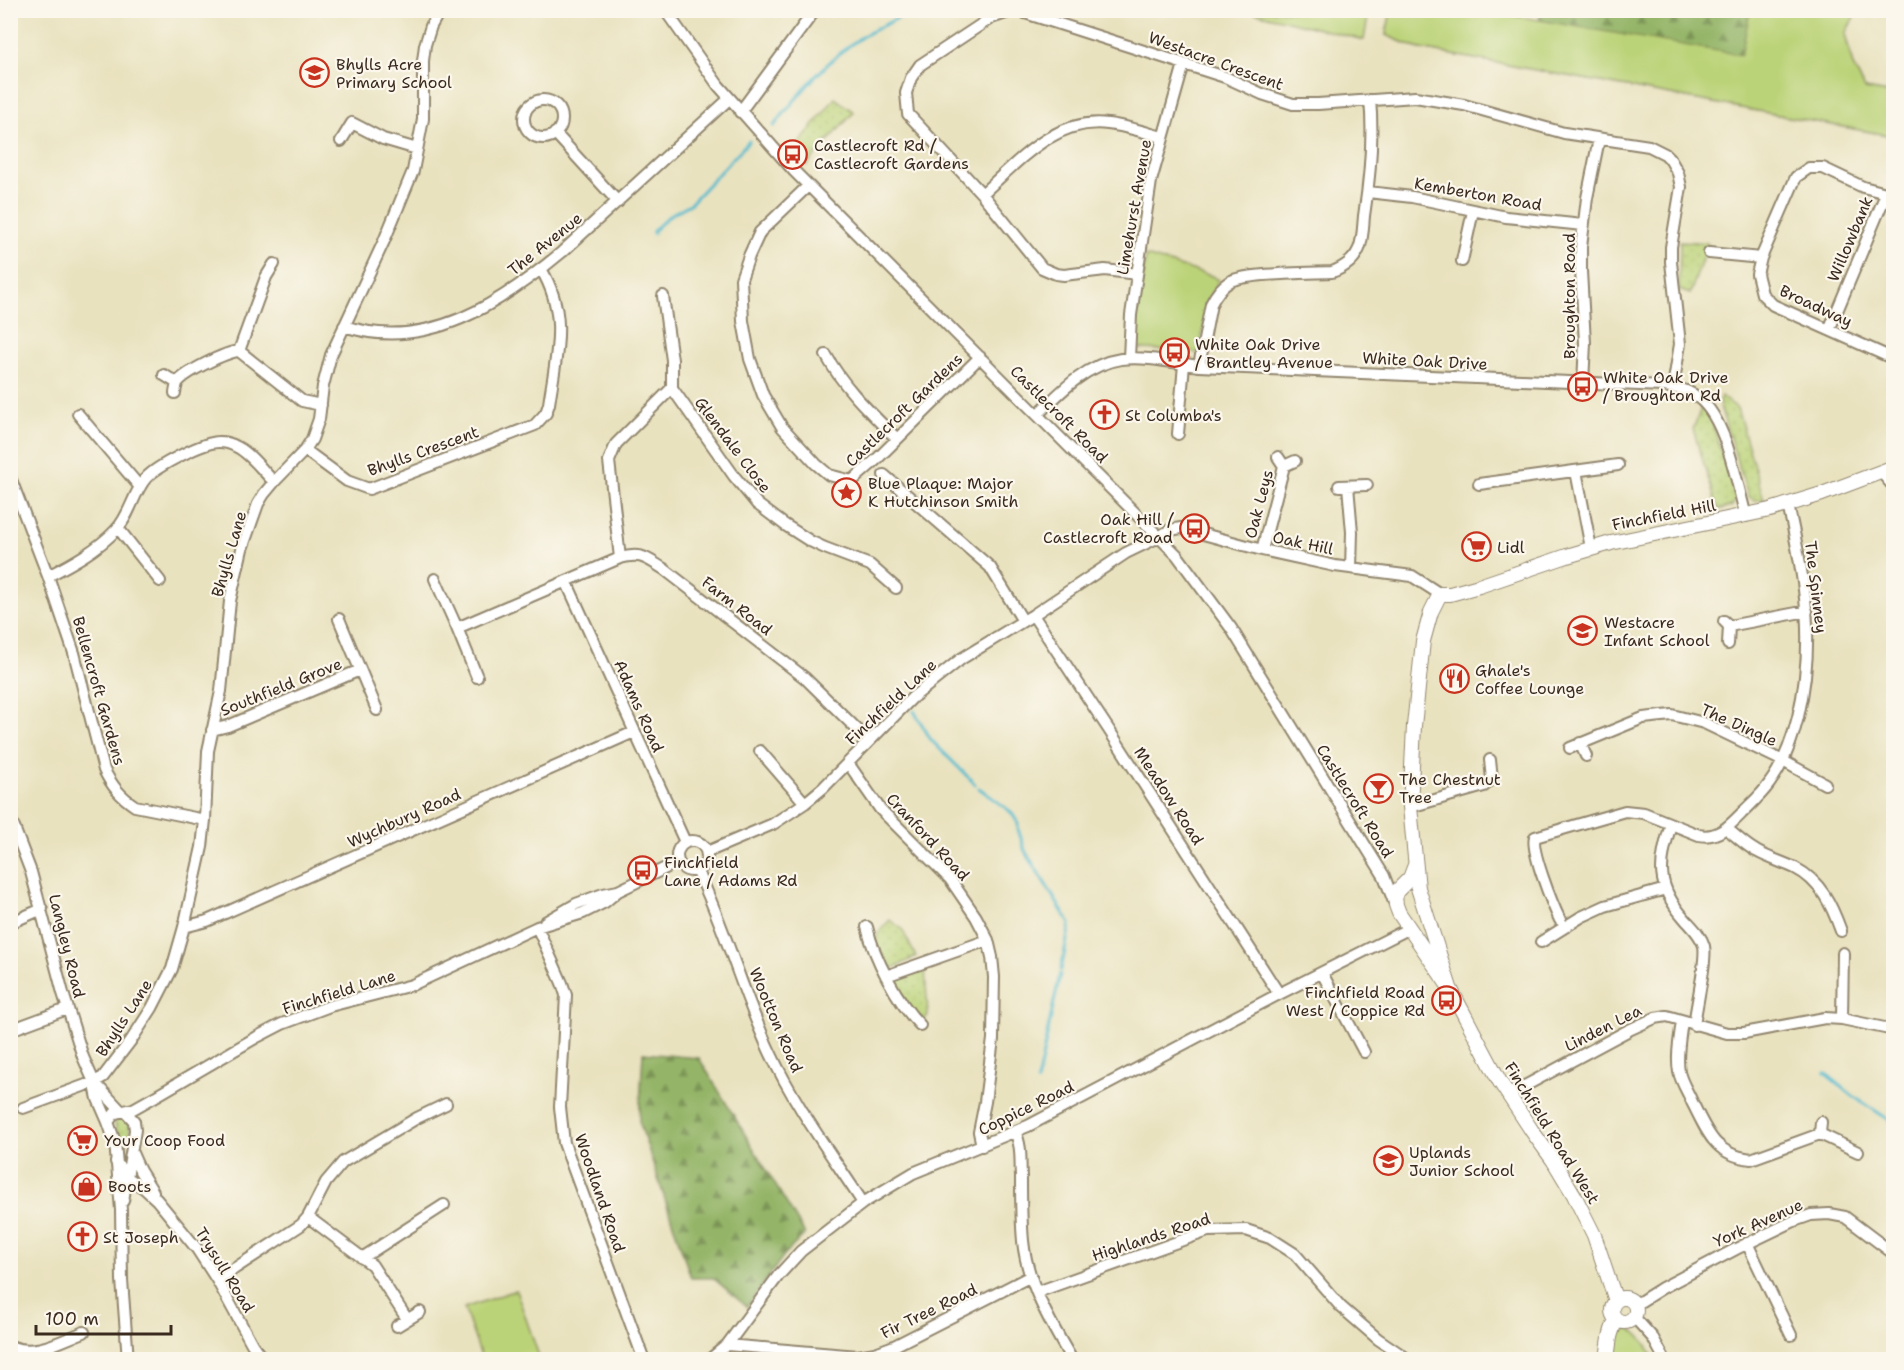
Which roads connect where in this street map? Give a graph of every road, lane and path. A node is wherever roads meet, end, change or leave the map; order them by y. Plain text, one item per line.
1 (440, 10) edge
2 (665, 10) edge
3 (815, 10) edge
4 (1184, 64) junction
5 (729, 99) junction
6 (1370, 100) junction
7 (740, 112) junction
8 (555, 133) dead end
9 (1162, 137) junction
10 (1599, 139) junction
11 (341, 141) dead end
12 (417, 149) junction
13 (808, 186) junction
14 (1368, 192) junction
15 (982, 194) junction
16 (1889, 194) edge
17 (618, 202) junction
18 (1473, 211) junction
19 (1583, 225) junction
20 (1709, 253) dead end
21 (1761, 258) junction
22 (1462, 261) dead end
23 (541, 269) junction
24 (274, 271) dead end
25 (1137, 274) junction
26 (663, 296) dead end
27 (344, 326) junction
28 (1829, 330) junction
29 (239, 351) junction
30 (826, 355) dead end
31 (980, 357) junction
32 (1130, 358) junction
33 (1893, 358) edge
34 (1184, 364) junction
35 (1199, 366) junction
36 (164, 375) dead end
37 (1583, 383) junction
38 (1673, 387) junction
39 (672, 388) junction
40 (321, 405) junction
41 (78, 414) dead end
42 (1038, 414) junction
43 (1178, 434) dead end
44 (897, 439) junction
45 (305, 450) junction
46 (1295, 461) dead end
47 (1618, 465) dead end
48 (1887, 470) edge
49 (1576, 471) junction
50 (884, 475) dead end
51 (10, 477) edge
52 (274, 482) junction
53 (1479, 484) dead end
54 (1367, 485) dead end
55 (140, 487) junction
56 (1893, 487) edge
57 (31, 497) dead end
58 (20, 502) junction
59 (1788, 505) junction
60 (1746, 516) junction
61 (118, 528) junction
62 (1159, 537) junction
63 (1591, 548) junction
64 (1262, 550) junction
65 (620, 558) junction
66 (1351, 568) junction
67 (48, 576) junction
68 (435, 579) dead end
69 (145, 580) dead end
70 (566, 581) junction
71 (896, 588) dead end
72 (1440, 594) junction
73 (1807, 611) junction
74 (1028, 618) junction
75 (339, 619) dead end
76 (457, 628) junction
77 (1728, 644) dead end
78 (360, 670) junction
79 (477, 677) dead end
80 (377, 710) dead end
81 (212, 730) junction
82 (634, 732) junction
83 (869, 741) junction
84 (760, 751) dead end
85 (1586, 756) dead end
86 (1490, 760) dead end
87 (1783, 761) junction
88 (848, 763) junction
89 (1825, 784) dead end
90 (805, 803) junction
91 (1410, 807) junction
92 (10, 817) edge
93 (205, 820) junction
94 (1671, 824) junction
95 (1726, 828) junction
96 (685, 842) junction
97 (707, 852) junction
98 (678, 862) junction
99 (697, 870) junction
100 (1384, 876) junction
101 (1409, 885) junction
102 (1666, 889) junction
103 (1396, 905) junction
104 (42, 909) junction
105 (1427, 915) junction
106 (1560, 920) dead end
107 (10, 923) edge
108 (184, 927) junction
109 (537, 927) junction
110 (867, 927) dead end
111 (1403, 927) junction
112 (1841, 931) dead end
113 (988, 940) junction
114 (1541, 942) dead end
115 (1843, 953) dead end
116 (1322, 973) junction
117 (886, 976) junction
118 (1450, 988) junction
119 (1279, 994) junction
120 (67, 1008) junction
121 (1842, 1019) junction
122 (1682, 1021) junction
123 (1694, 1024) junction
124 (920, 1025) dead end
125 (13, 1029) dead end
126 (1893, 1030) edge
127 (1364, 1052) dead end
128 (94, 1082) junction
129 (1508, 1095) junction
130 (156, 1096) junction
131 (446, 1103) dead end
132 (23, 1108) dead end
133 (123, 1111) junction
134 (108, 1122) junction
135 (1821, 1122) dead end
136 (1015, 1131) junction
137 (1820, 1134) junction
138 (133, 1135) junction
139 (115, 1142) junction
140 (982, 1146) junction
141 (132, 1152) junction
142 (1858, 1152) dead end
143 (116, 1162) junction
144 (128, 1178) junction
145 (157, 1200) junction
146 (863, 1203) junction
147 (444, 1205) dead end
148 (121, 1210) junction
149 (308, 1217) junction
150 (1747, 1243) junction
151 (1893, 1254) edge
152 (362, 1258) junction
153 (1031, 1276) junction
154 (217, 1280) junction
155 (1037, 1292) junction
156 (1616, 1301) junction
157 (1635, 1311) junction
158 (420, 1312) dead end
159 (407, 1319) junction
160 (1617, 1320) junction
161 (396, 1326) dead end
162 (84, 1332) dead end
163 (1791, 1335) dead end
164 (727, 1345) junction
165 (10, 1346) edge
166 (128, 1359) edge
167 (263, 1359) edge
168 (645, 1359) edge
169 (709, 1359) edge
170 (1072, 1359) edge
171 (1409, 1359) edge
172 (1606, 1359) edge
173 (1665, 1359) edge

1 - 12 street, Bhylls Lane
2 - 5 street, Castlecroft Road
3 - 7 street
4 - 6 street, Westacre Crescent
4 - 9 street, Limehurst Avenue
4 - 15 street, Westacre Crescent
5 - 7 street, Castlecroft Road
5 - 17 street, The Avenue
6 - 10 street, Westacre Crescent
6 - 14 street
7 - 13 street, Castlecroft Road
8 - 17 street
9 - 15 street
9 - 25 street, Limehurst Avenue
10 - 19 street, Broughton Road
10 - 38 street, Westacre Crescent
11 - 12 street
12 - 27 street, Bhylls Lane
13 - 31 street, Castlecroft Road
13 - 44 street, Castlecroft Gardens
14 - 18 street, Kemberton Road
14 - 35 street
15 - 25 street, Westacre Crescent
16 - 21 street, Broadway
16 - 28 street, Willowbank
17 - 23 street, The Avenue
18 - 19 street, Kemberton Road
18 - 22 street
19 - 37 street, Broughton Road
20 - 21 street
21 - 28 street, Broadway
23 - 27 street, The Avenue
23 - 45 street, Bhylls Crescent
24 - 29 street
25 - 32 street, Limehurst Avenue
26 - 39 street
27 - 40 street, Bhylls Lane
28 - 33 street, Broadway
29 - 36 street
29 - 40 street
30 - 44 street
31 - 42 street, Castlecroft Road
31 - 44 street, Castlecroft Gardens
32 - 34 street, White Oak Drive
32 - 42 street, White Oak Drive
34 - 35 street, White Oak Drive
34 - 43 street
35 - 37 street, White Oak Drive
37 - 38 street, White Oak Drive
38 - 60 street, White Oak Drive
39 - 65 street
39 - 71 street, Glendale Close
40 - 45 street, Bhylls Lane
41 - 55 street
42 - 62 street, Castlecroft Road
45 - 52 street, Bhylls Lane
46 - 64 street, Oak Leys
47 - 49 street
48 - 56 street
48 - 59 main road, Finchfield Hill
49 - 53 street
49 - 63 street
50 - 74 street, Meadow Road
51 - 58 street, Bellencroft Gardens
52 - 55 street
52 - 81 street, Bhylls Lane
54 - 66 street
55 - 61 street
57 - 58 street
58 - 67 street, Bellencroft Gardens
59 - 60 main road, Finchfield Hill
59 - 73 street, The Spinney
60 - 63 main road, Finchfield Hill
61 - 67 street
61 - 69 street
62 - 64 street, Oak Hill
62 - 74 street, Finchfield Lane
62 - 100 street, Castlecroft Road
63 - 72 main road, Finchfield Hill
64 - 66 street, Oak Hill
65 - 70 street, Farm Road
65 - 83 street, Farm Road
66 - 72 street, Oak Hill
67 - 93 street, Bellencroft Gardens
68 - 76 street
70 - 76 street, Farm Road
70 - 82 street, Adams Road
72 - 91 main road
73 - 77 street
73 - 87 street, The Spinney
74 - 83 street, Finchfield Lane
74 - 119 street, Meadow Road
75 - 78 street, Southfield Grove
76 - 79 street
78 - 80 street, Southfield Grove
78 - 81 street, Southfield Grove
81 - 93 street, Bhylls Lane
82 - 96 street, Adams Road
82 - 108 street, Wychbury Road
83 - 88 street, Finchfield Lane
84 - 90 street
85 - 87 street, The Dingle
86 - 91 street
87 - 89 street, The Dingle
87 - 95 street, The Spinney
88 - 90 street, Finchfield Lane
88 - 113 street, Cranford Road
90 - 97 street, Finchfield Lane
91 - 101 main road
92 - 104 street, Langley Road
93 - 108 street, Bhylls Lane
94 - 95 street
94 - 102 street
94 - 106 street
95 - 112 street
96 - 97 street
96 - 98 street
97 - 99 street
98 - 99 street
98 - 109 street, Finchfield Lane
99 - 146 street, Wootton Road
100 - 101 street
100 - 103 street
101 - 103 main road
101 - 105 main road, Finchfield Road West
102 - 114 street
102 - 123 street
103 - 111 main road, Finchfield Road West
104 - 107 street
104 - 120 street, Langley Road
105 - 111 main road
105 - 118 main road, Finchfield Road West
108 - 128 street, Bhylls Lane
109 - 130 street, Finchfield Lane
109 - 168 street, Woodland Road
110 - 117 street
111 - 116 street, Coppice Road
111 - 118 main road, Finchfield Road West
113 - 117 street
113 - 140 street, Cranford Road
115 - 121 street
116 - 119 street, Coppice Road
116 - 127 street
117 - 124 street
118 - 129 main road, Finchfield Road West
119 - 136 street, Coppice Road
120 - 125 street
120 - 128 street, Langley Road
121 - 123 street, Linden Lea
121 - 126 street, Linden Lea
122 - 123 street, Linden Lea
122 - 129 street, Linden Lea
122 - 137 street
128 - 132 street
128 - 133 street, Langley Road
128 - 134 street, Langley Road
129 - 156 main road, Finchfield Road West
130 - 133 street, Finchfield Lane
130 - 138 street, Finchfield Lane
131 - 149 street
133 - 134 street
133 - 138 street
134 - 139 street
135 - 137 street
136 - 140 street, Coppice Road
136 - 153 street
137 - 142 street
138 - 139 street
138 - 141 street
139 - 143 street
140 - 146 street, Coppice Road
141 - 144 street
141 - 145 street, Trysull Road
143 - 144 street, Trysull Road
143 - 148 street
144 - 145 street, Trysull Road
144 - 148 street
145 - 154 street, Trysull Road
146 - 164 street, Coppice Road
147 - 152 street
148 - 166 street
149 - 152 street
149 - 154 street
150 - 151 street, York Avenue
150 - 157 street, York Avenue
150 - 163 street
152 - 159 street
153 - 155 street
153 - 164 street, Fir Tree Road
154 - 167 street, Trysull Road
155 - 170 street
155 - 171 street, Highlands Road
156 - 157 main road
156 - 160 main road
157 - 160 main road
157 - 173 street
158 - 159 street
159 - 161 street
160 - 172 main road
162 - 165 street
164 - 169 street, Coppice Road

